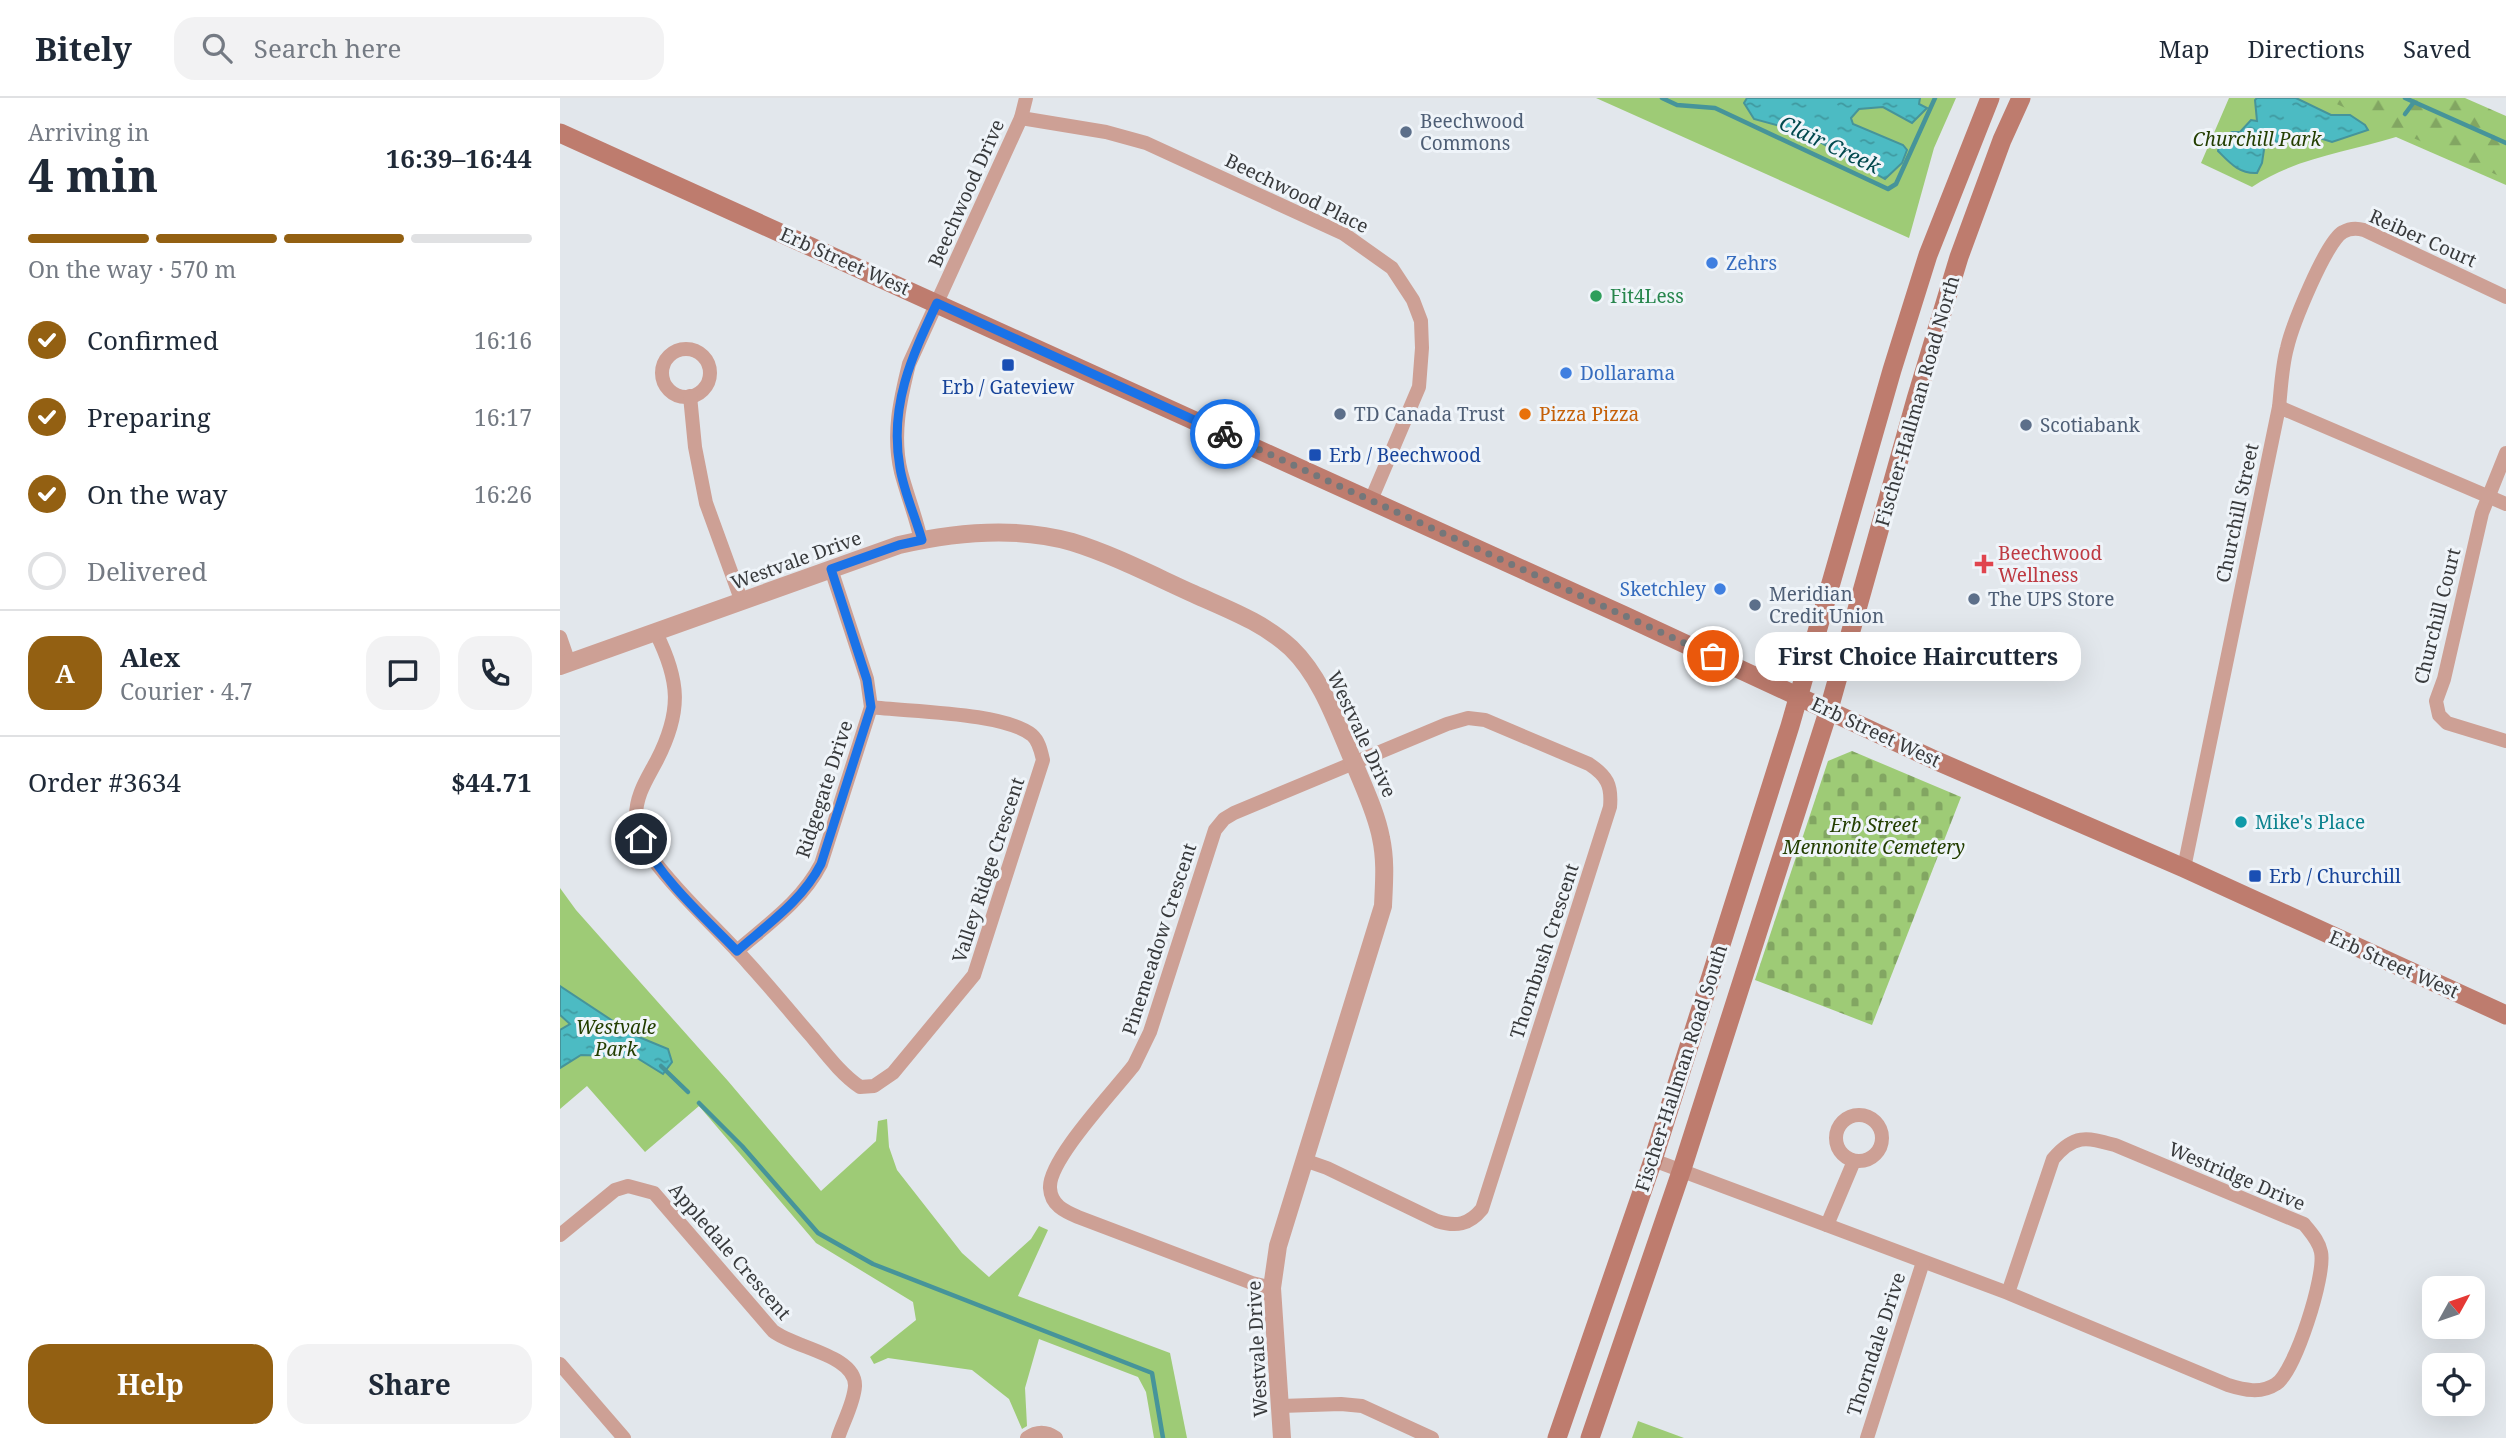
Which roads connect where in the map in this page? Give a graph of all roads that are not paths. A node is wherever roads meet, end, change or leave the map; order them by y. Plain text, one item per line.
1 (1026, 98) edge
2 (1990, 98) edge
3 (2021, 98) edge
4 (1021, 118) junction
5 (560, 133) edge
6 (2506, 298) edge
7 (937, 303) junction
8 (690, 396) dead end
9 (2279, 407) junction
10 (2506, 453) edge
11 (2488, 496) junction
12 (1371, 500) junction
13 (2506, 504) edge
14 (922, 540) junction
15 (831, 569) junction
16 (742, 602) junction
17 (656, 633) junction
18 (560, 637) edge
19 (565, 664) edge
20 (1799, 696) junction
21 (871, 707) junction
22 (1829, 709) junction
23 (2506, 741) edge
24 (1354, 765) junction
25 (2184, 868) junction
26 (737, 951) junction
27 (2506, 1015) edge
28 (1304, 1160) junction
29 (1653, 1160) junction
30 (1854, 1161) dead end
31 (1682, 1169) junction
32 (1828, 1225) junction
33 (560, 1235) edge
34 (1923, 1262) junction
35 (1272, 1288) junction
36 (2007, 1293) junction
37 (560, 1364) edge
38 (1281, 1406) junction
39 (624, 1438) edge
40 (838, 1438) edge
41 (1027, 1438) edge
42 (1056, 1438) edge
43 (1282, 1438) edge
44 (1432, 1438) edge
45 (1557, 1438) edge
46 (1590, 1438) edge
47 (1867, 1438) edge

1 - 4 street, Beechwood Drive
2 - 20 main road, Fischer-Hallman Road North
3 - 22 main road, Fischer-Hallman Road North
4 - 7 street, Beechwood Drive
4 - 12 street, Beechwood Place
5 - 7 main road, Erb Street West
6 - 9 street, Reiber Court
7 - 12 main road, Erb Street West
7 - 14 street, Beechwood Drive
8 - 16 street
9 - 11 street
9 - 25 street, Churchill Street
10 - 11 street, Churchill Court
11 - 13 street
11 - 23 street, Churchill Court
12 - 20 main road, Erb Street West
14 - 15 street, Westvale Drive
14 - 24 street, Westvale Drive
15 - 16 street, Westvale Drive
15 - 21 street, Ridgegate Drive
16 - 17 street, Westvale Drive
17 - 19 street, Westvale Drive
17 - 26 street, Valley Ridge Crescent
18 - 19 street
20 - 22 main road, Erb Street West
20 - 29 main road, Fischer-Hallman Road South
21 - 26 street, Ridgegate Drive
21 - 26 street, Valley Ridge Crescent
22 - 25 main road, Erb Street West
22 - 31 main road, Fischer-Hallman Road South
24 - 28 street, Westvale Drive
24 - 28 street, Thornbush Crescent
24 - 35 street, Pinemeadow Crescent
25 - 27 main road, Erb Street West
28 - 35 street, Westvale Drive
29 - 31 street, Westridge Drive
29 - 45 main road, Fischer-Hallman Road South
30 - 32 street
31 - 32 street, Westridge Drive
31 - 46 main road, Fischer-Hallman Road South
32 - 34 street, Westridge Drive
33 - 40 street, Appledale Crescent
34 - 36 street, Westridge Drive
34 - 47 street, Thorndale Drive
35 - 38 street, Westvale Drive
36 - 36 street, Westridge Drive
37 - 39 street
38 - 43 street, Westvale Drive
38 - 44 street
41 - 42 street

